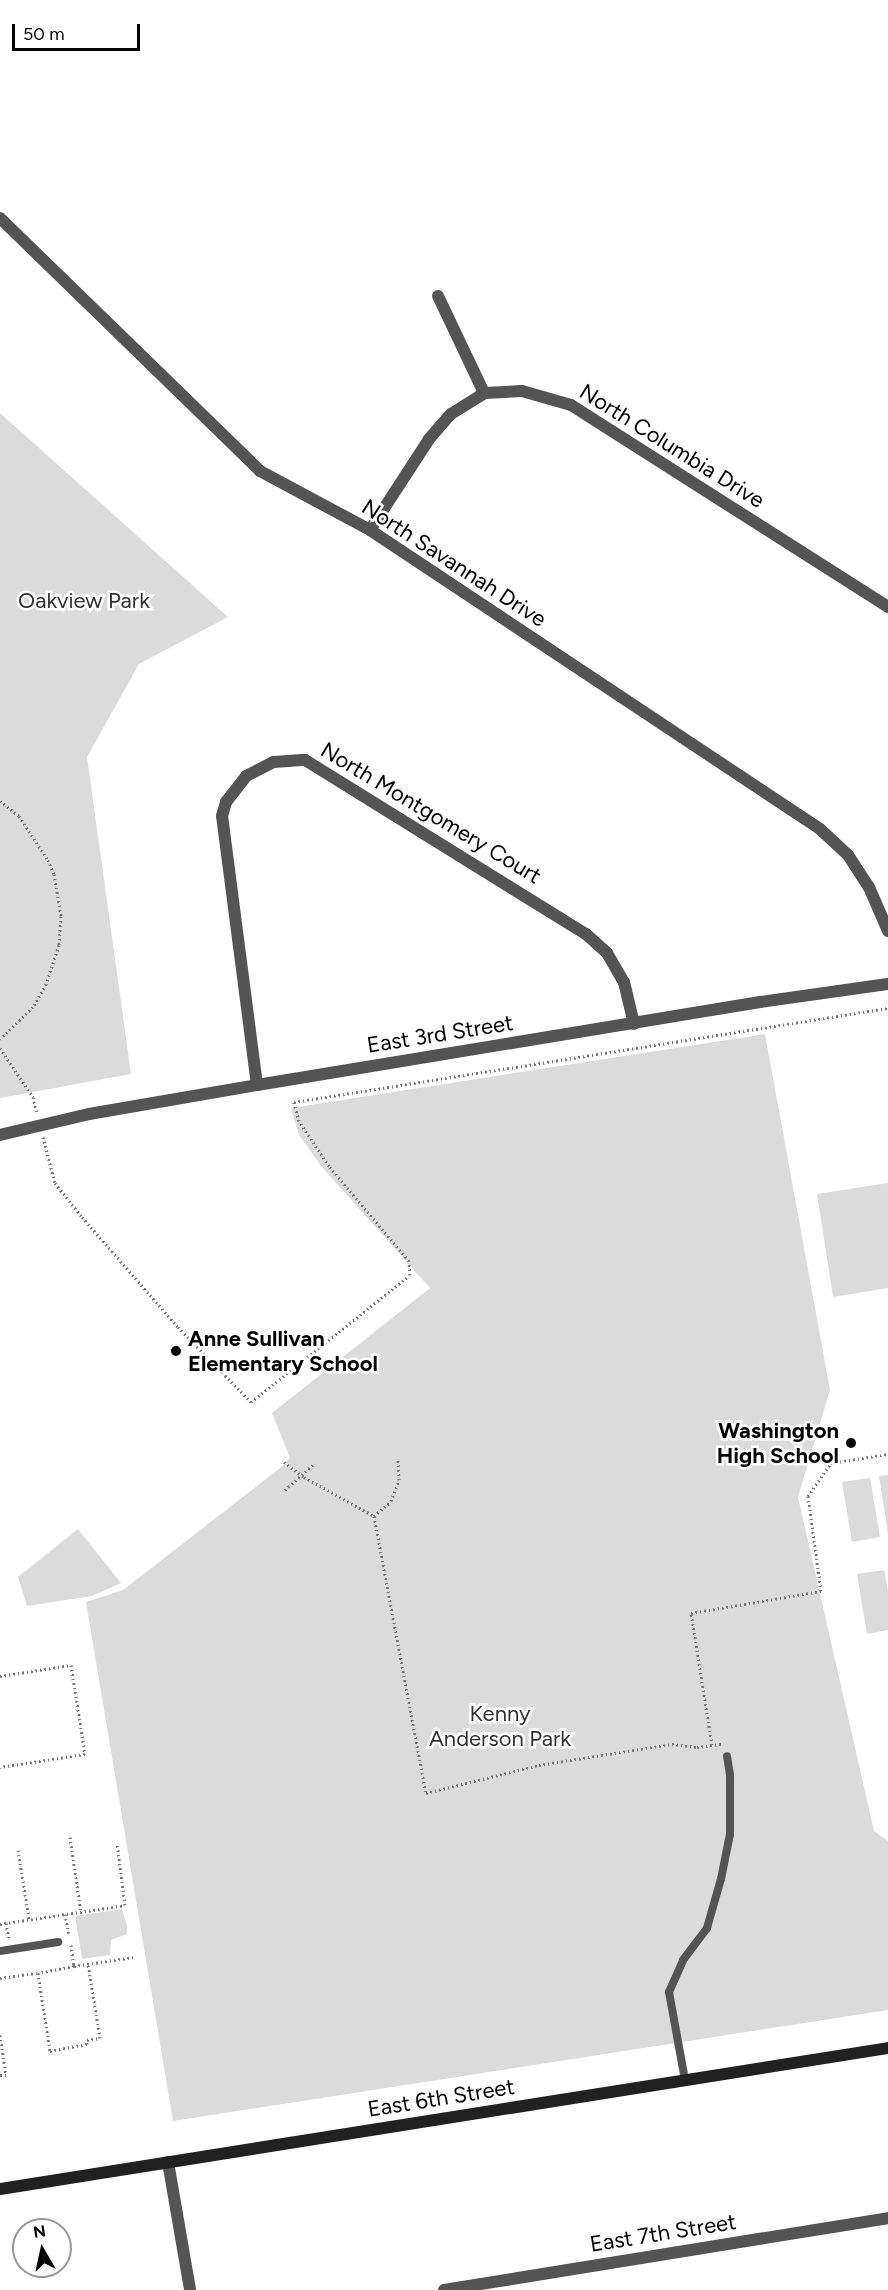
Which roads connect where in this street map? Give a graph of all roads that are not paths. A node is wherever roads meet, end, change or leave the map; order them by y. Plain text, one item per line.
1 (0, 218) edge
2 (438, 296) dead end
3 (484, 393) junction
4 (370, 530) junction
5 (888, 607) edge
6 (888, 931) edge
7 (888, 984) edge
8 (634, 1024) junction
9 (257, 1086) junction
10 (0, 1135) edge
11 (727, 1756) dead end
12 (58, 1942) dead end
13 (0, 1951) edge
14 (888, 2048) edge
15 (685, 2080) junction
16 (168, 2162) junction
17 (0, 2189) edge
18 (888, 2218) edge
19 (190, 2290) edge
20 (444, 2290) edge

1 - 4 street, North Savannah Drive
2 - 3 street
3 - 4 street, North Columbia Drive
3 - 5 street, North Columbia Drive
4 - 6 street, North Savannah Drive
7 - 8 street, East 3rd Street
8 - 9 street, East 3rd Street
8 - 9 street, North Montgomery Court
9 - 10 street, East 3rd Street
11 - 15 lane
12 - 13 lane
14 - 15 main road, East 6th Street
15 - 16 main road, East 6th Street
16 - 17 main road, East 6th Street
16 - 19 street
18 - 20 street, East 7th Street

